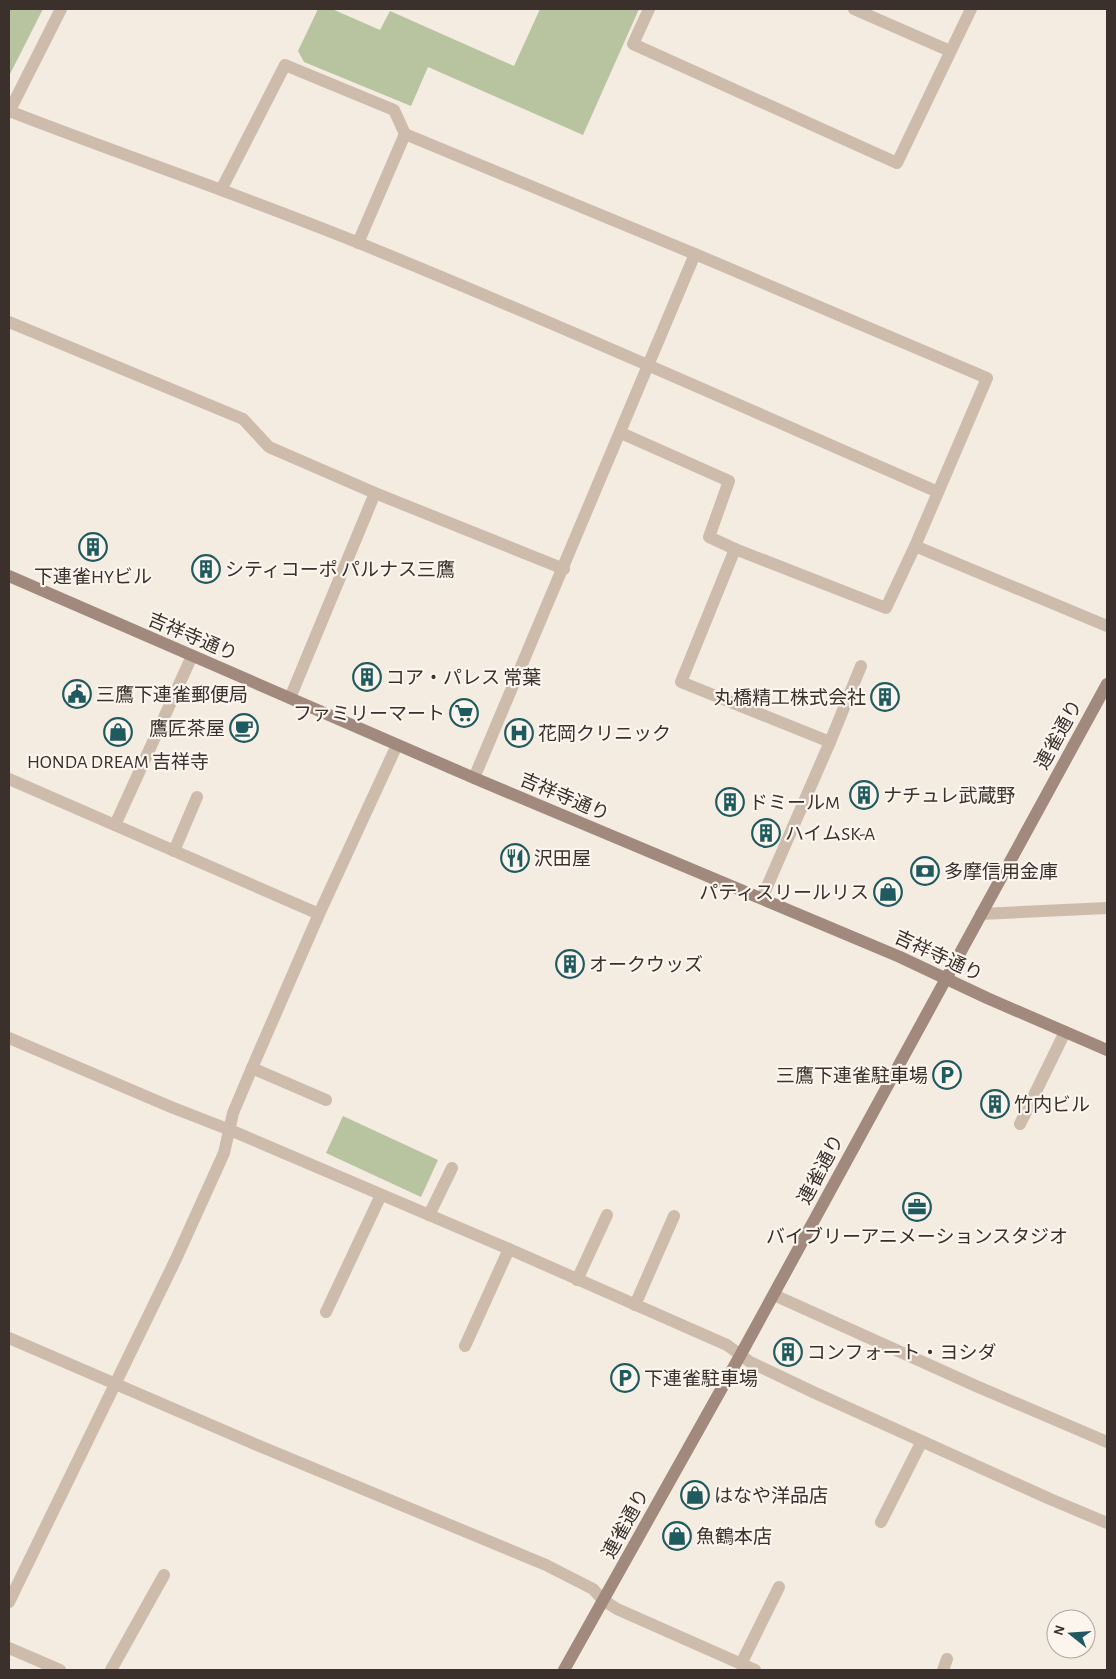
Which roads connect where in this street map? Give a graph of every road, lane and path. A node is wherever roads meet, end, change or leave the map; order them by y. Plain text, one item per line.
1 (61, 9) edge
2 (649, 9) edge
3 (854, 9) edge
4 (970, 9) edge
5 (950, 51) junction
6 (9, 112) edge
7 (405, 134) junction
8 (221, 190) junction
9 (358, 243) junction
10 (695, 254) junction
11 (9, 322) edge
12 (648, 366) junction
13 (621, 433) junction
14 (938, 492) junction
15 (375, 493) junction
16 (915, 546) junction
17 (735, 549) junction
18 (564, 569) junction
19 (9, 576) edge
20 (1107, 626) edge
21 (192, 656) junction
22 (861, 666) dead end
23 (1107, 684) edge
24 (290, 698) junction
25 (830, 742) junction
26 (397, 745) junction
27 (474, 778) junction
28 (9, 779) edge
29 (197, 798) dead end
30 (115, 825) junction
31 (174, 850) junction
32 (762, 898) junction
33 (1107, 908) edge
34 (318, 914) junction
35 (981, 914) junction
36 (947, 979) junction
37 (1065, 1032) junction
38 (9, 1038) edge
39 (1107, 1050) edge
40 (252, 1068) junction
41 (326, 1100) dead end
42 (1020, 1124) dead end
43 (230, 1130) junction
44 (452, 1168) dead end
45 (381, 1195) junction
46 (607, 1214) dead end
47 (429, 1215) junction
48 (674, 1216) dead end
49 (509, 1249) junction
50 (577, 1280) junction
51 (774, 1295) junction
52 (635, 1305) junction
53 (326, 1312) dead end
54 (9, 1338) edge
55 (465, 1346) dead end
56 (741, 1354) junction
57 (114, 1384) junction
58 (922, 1441) junction
59 (1107, 1442) edge
60 (881, 1522) dead end
61 (1107, 1523) edge
62 (164, 1575) dead end
63 (779, 1587) dead end
64 (603, 1600) junction
65 (9, 1602) edge
66 (9, 1648) edge
67 (741, 1664) junction
68 (60, 1670) edge
69 (111, 1670) edge
70 (564, 1670) edge
71 (755, 1670) edge

1 - 6 street
2 - 5 street
3 - 5 street
4 - 5 street
6 - 8 street
7 - 8 street
7 - 9 street
7 - 10 street
8 - 9 street
9 - 12 street
10 - 12 street
10 - 14 street
11 - 15 street
12 - 13 street
12 - 14 street
13 - 17 street
13 - 18 street
14 - 16 street
15 - 18 street
15 - 24 street
16 - 17 street
16 - 20 street
17 - 25 street
18 - 27 street
19 - 21 main road, 吉祥寺通り
21 - 24 main road, 吉祥寺通り
21 - 30 street
22 - 25 street
23 - 35 main road, 連雀通り
24 - 26 main road, 吉祥寺通り
25 - 32 street
26 - 27 main road, 吉祥寺通り
26 - 34 street
27 - 32 main road, 吉祥寺通り
28 - 30 street
29 - 31 street
30 - 31 street
31 - 34 street
32 - 36 main road, 吉祥寺通り
33 - 35 street
34 - 40 street
35 - 36 main road, 連雀通り
36 - 37 main road, 吉祥寺通り
36 - 51 main road, 連雀通り
37 - 39 main road, 吉祥寺通り
37 - 42 street
38 - 43 street
40 - 41 street
40 - 43 street
43 - 45 street
43 - 57 street
44 - 47 street
45 - 47 street
45 - 53 street
46 - 50 street
47 - 49 street
48 - 52 street
49 - 50 street
49 - 55 street
50 - 52 street
51 - 56 main road, 連雀通り
51 - 59 street
52 - 56 street
54 - 57 street
56 - 58 street
56 - 64 main road, 連雀通り
57 - 64 street
57 - 65 street
58 - 60 street
58 - 61 street
62 - 69 street
63 - 67 street
64 - 67 street
64 - 70 main road, 連雀通り
66 - 68 street
67 - 71 street

